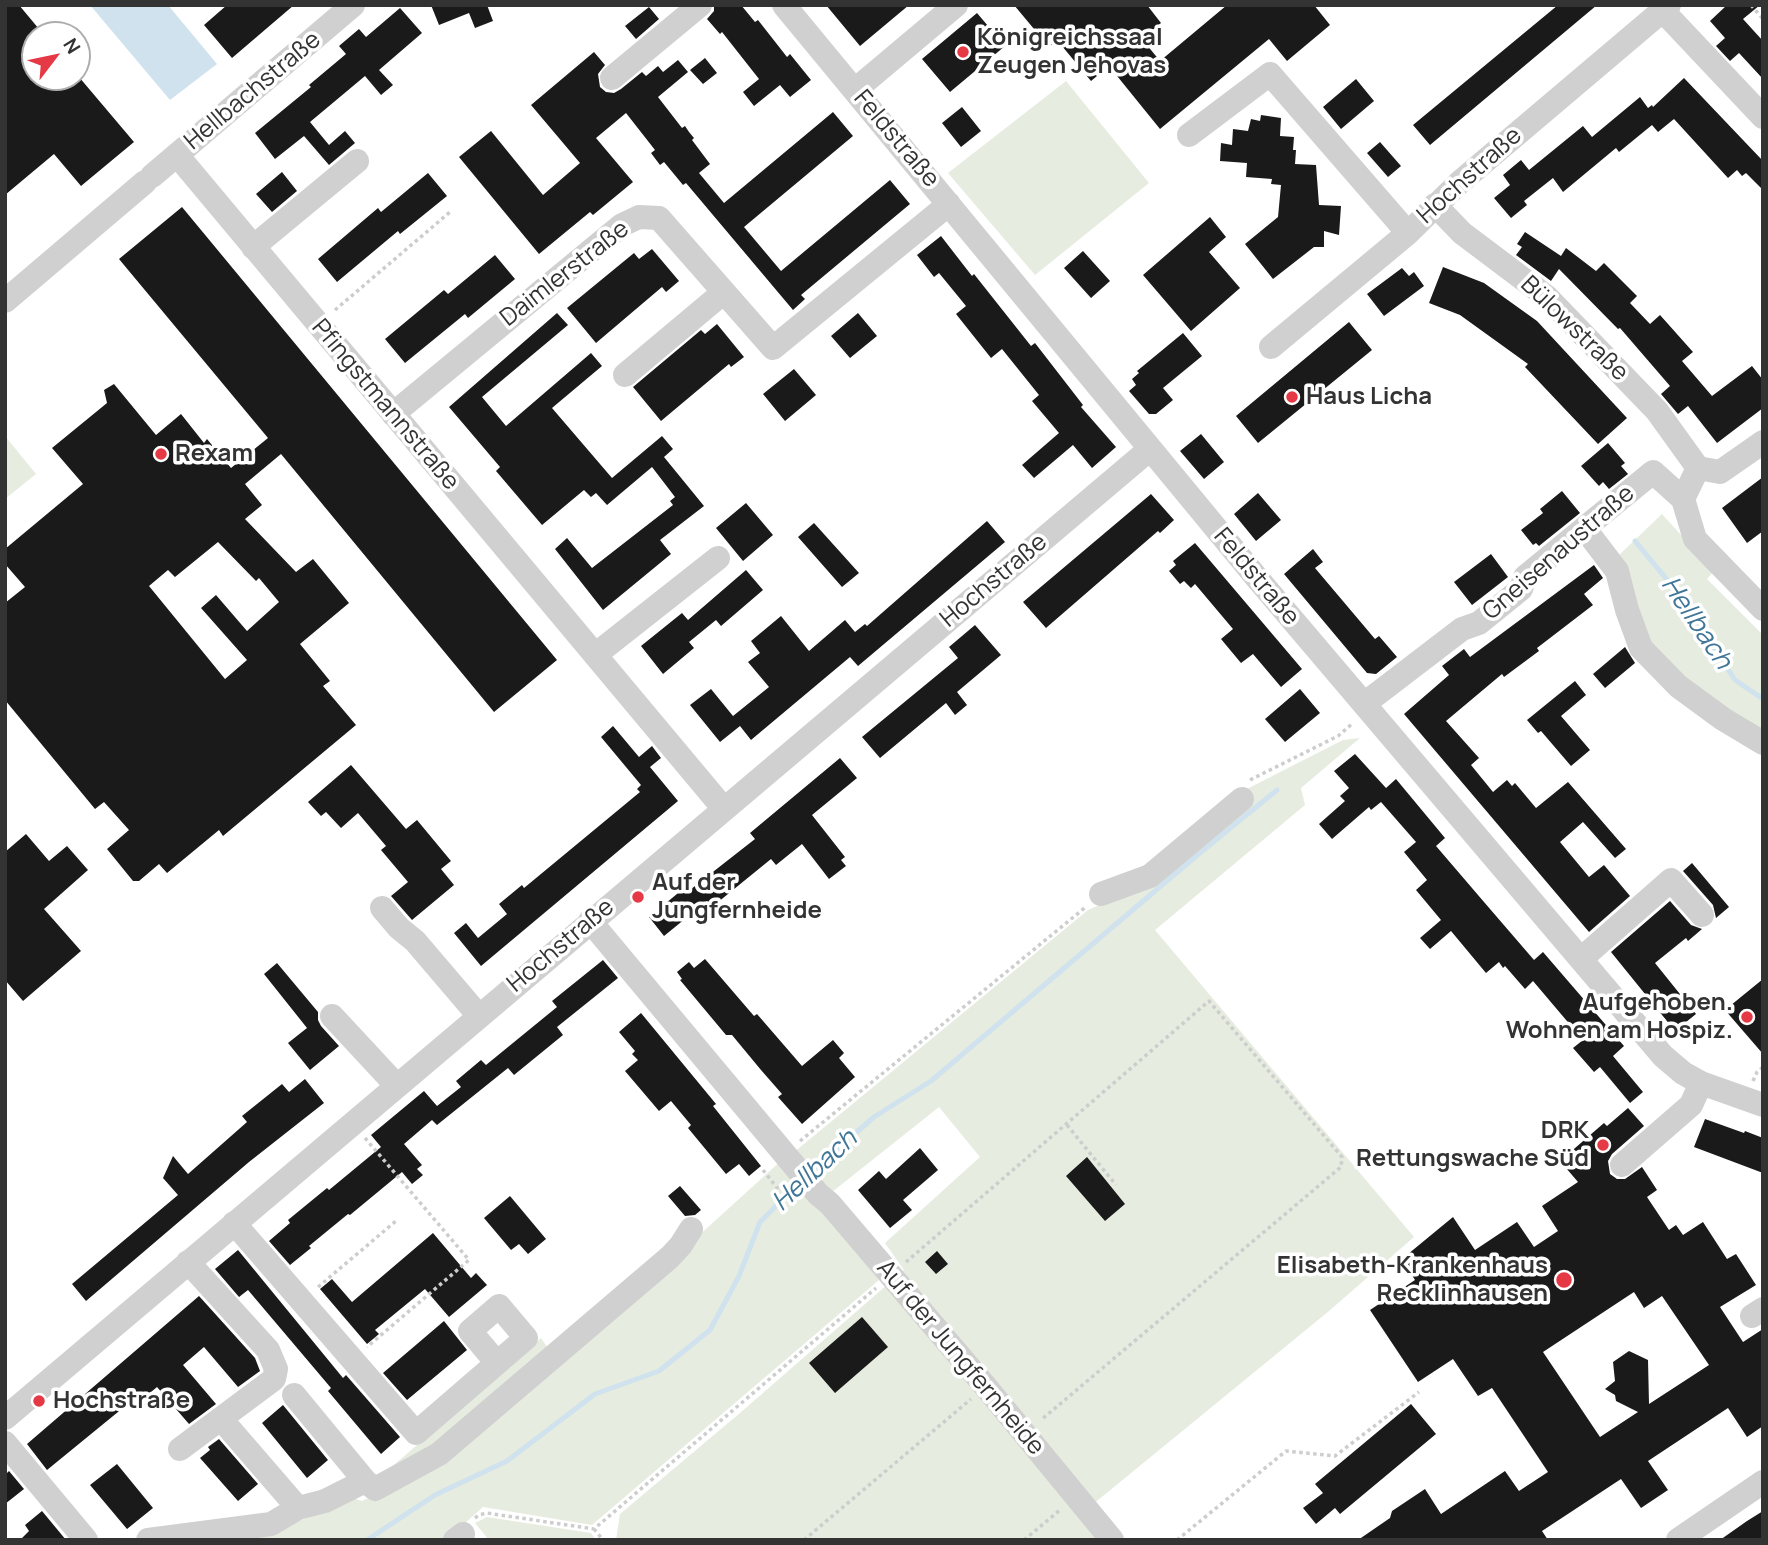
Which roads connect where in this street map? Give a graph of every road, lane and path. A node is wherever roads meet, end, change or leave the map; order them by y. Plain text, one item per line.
1 (353, 5) edge
2 (699, 5) edge
3 (956, 5) edge
4 (1751, 5) edge
5 (789, 7) edge
6 (1666, 8) edge
7 (1763, 19) edge
8 (612, 78) dead end
9 (855, 90) junction
10 (1763, 117) edge
11 (1189, 135) dead end
12 (177, 155) junction
13 (357, 160) dead end
14 (949, 204) junction
15 (1435, 205) junction
16 (450, 212) dead end
17 (1408, 233) junction
18 (253, 247) junction
19 (724, 292) junction
20 (5, 301) edge
21 (318, 324) junction
22 (1271, 347) dead end
23 (625, 374) dead end
24 (393, 414) junction
25 (1763, 442) edge
26 (1150, 449) junction
27 (1698, 468) junction
28 (1683, 499) junction
29 (1585, 529) junction
30 (718, 558) dead end
31 (1763, 610) edge
32 (595, 655) junction
33 (1366, 707) junction
34 (1763, 743) edge
35 (1244, 791) joint
36 (724, 809) junction
37 (1101, 894) joint
38 (382, 908) dead end
39 (1702, 915) dead end
40 (590, 921) junction
41 (1581, 959) junction
42 (332, 1016) dead end
43 (479, 1016) junction
44 (1701, 1083) junction
45 (397, 1086) junction
46 (1763, 1105) edge
47 (352, 1124) junction
48 (1067, 1125) junction
49 (789, 1158) junction
50 (1622, 1165) dead end
51 (763, 1170) dead end
52 (1116, 1185) dead end
53 (778, 1189) dead end
54 (396, 1221) dead end
55 (234, 1223) junction
56 (691, 1228) dead end
57 (188, 1262) junction
58 (890, 1275) junction
59 (301, 1301) junction
60 (352, 1360) junction
61 (497, 1363) dead end
62 (986, 1387) junction
63 (1419, 1392) dead end
64 (294, 1395) dead end
65 (5, 1418) edge
66 (228, 1427) dead end
67 (1025, 1433) junction
68 (5, 1443) edge
69 (180, 1449) dead end
70 (365, 1481) junction
71 (1763, 1482) edge
72 (1077, 1496) junction
73 (298, 1508) junction
74 (594, 1529) junction
75 (459, 1537) edge
76 (86, 1540) edge
77 (148, 1540) edge
78 (603, 1540) edge
79 (804, 1540) edge
80 (1024, 1540) edge
81 (1112, 1540) edge
82 (1177, 1540) edge
83 (1678, 1540) edge

1 - 12 street, Hellbachstraße
2 - 8 street
3 - 9 street
4 - 7 path
5 - 9 street, Feldstraße
6 - 10 street
6 - 15 street, Hochstraße
9 - 14 street, Feldstraße
11 - 17 street
12 - 18 street, Pfingstmannstraße
12 - 20 street, Hellbachstraße
13 - 18 street
14 - 19 street, Daimlerstraße
14 - 26 street, Feldstraße
15 - 17 street, Hochstraße
15 - 27 street, Bülowstraße
16 - 21 path
17 - 22 street, Hochstraße
18 - 21 street, Pfingstmannstraße
19 - 23 street
19 - 24 street, Daimlerstraße
21 - 24 street, Pfingstmannstraße
24 - 32 street, Pfingstmannstraße
25 - 27 street
26 - 33 street, Feldstraße
26 - 36 street, Hochstraße
27 - 28 street
28 - 29 street, Gneisenaustraße
28 - 31 street
29 - 33 street, Gneisenaustraße
29 - 34 street
30 - 32 street
32 - 36 street, Pfingstmannstraße
33 - 35 path
33 - 41 street, Feldstraße
35 - 37 street
36 - 40 street, Hochstraße
37 - 49 path
38 - 43 street
39 - 41 street
40 - 43 street, Hochstraße
40 - 49 street, Auf der Jungfernheide
41 - 44 street, Feldstraße
42 - 45 street
43 - 45 street, Hochstraße
44 - 46 street, Feldstraße
44 - 50 street
45 - 47 street, Hochstraße
47 - 55 street, Hochstraße
47 - 60 path
48 - 52 path
48 - 58 path
48 - 67 path
49 - 58 street, Auf der Jungfernheide
51 - 53 path
54 - 59 path
55 - 57 street, Hochstraße
55 - 59 street
56 - 70 street
57 - 65 street, Hochstraße
57 - 69 street
58 - 62 street, Auf der Jungfernheide
58 - 74 path
59 - 60 street
60 - 61 street
62 - 67 street, Auf der Jungfernheide
62 - 79 path
63 - 82 path
64 - 70 street
66 - 73 street
67 - 72 street, Auf der Jungfernheide
68 - 76 street
70 - 73 street
71 - 83 street
72 - 80 path
72 - 81 street, Auf der Jungfernheide
73 - 77 street
74 - 75 path
74 - 78 path

